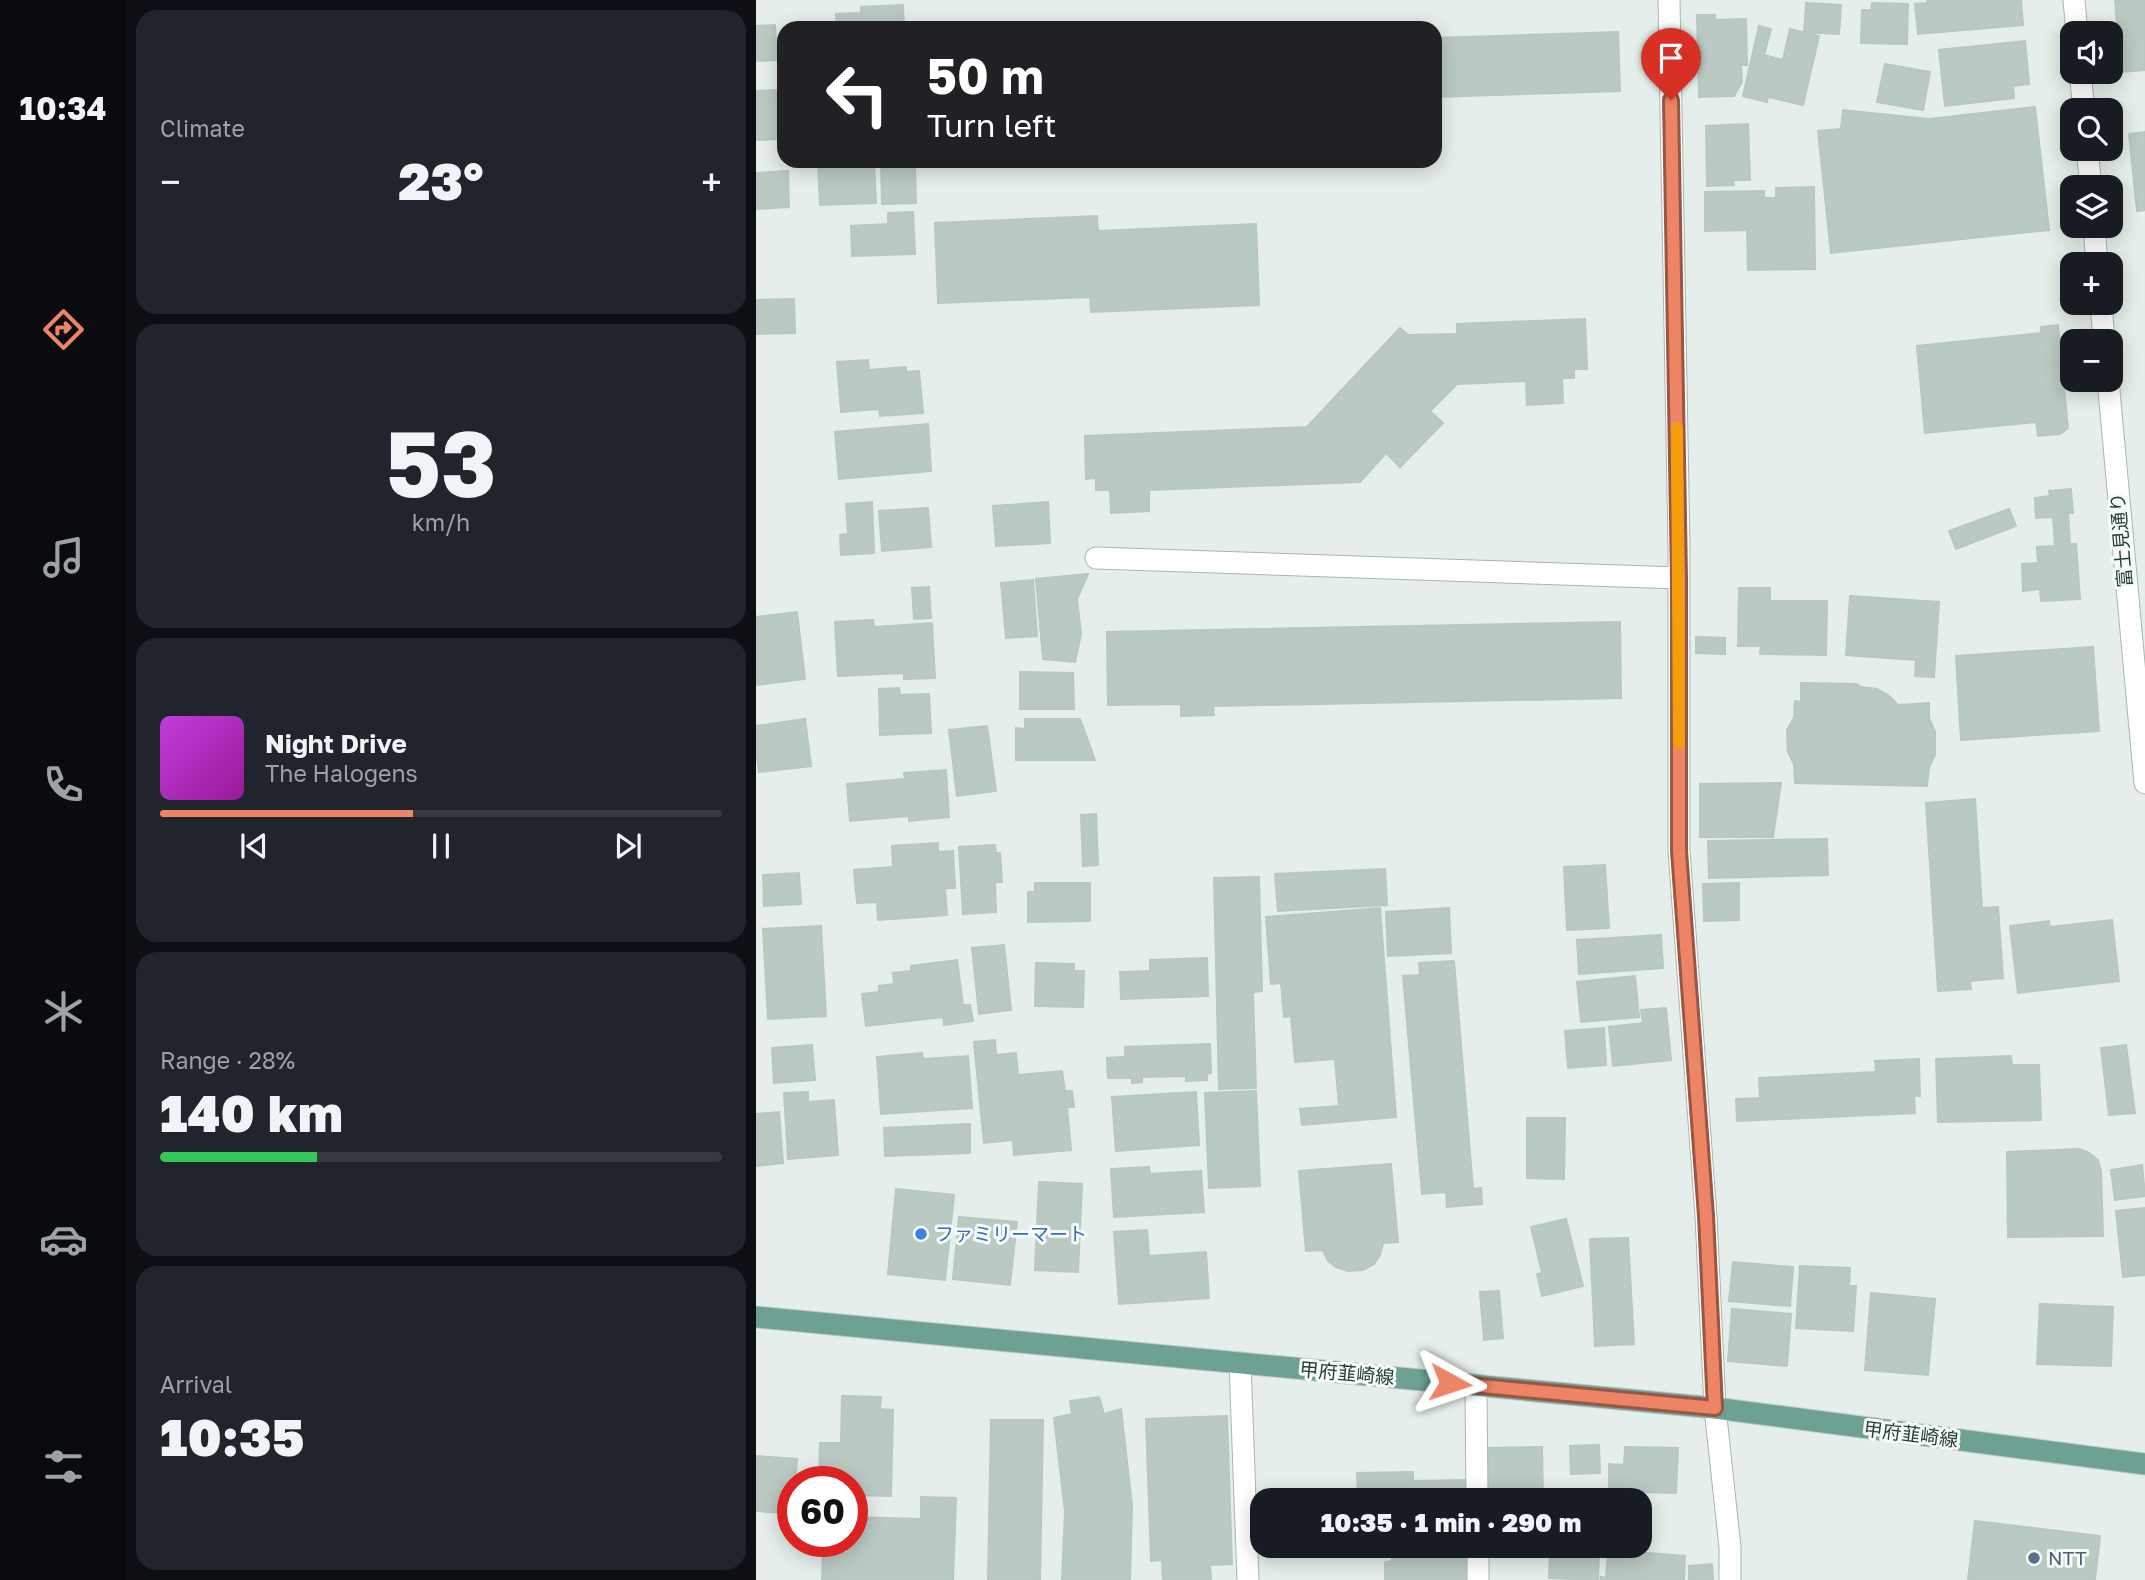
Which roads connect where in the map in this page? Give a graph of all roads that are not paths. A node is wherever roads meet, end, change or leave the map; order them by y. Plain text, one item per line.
1 (1669, 0) edge
2 (2074, 0) edge
3 (2076, 21) edge
4 (2109, 392) edge
5 (1096, 558) dead end
6 (1679, 578) junction
7 (2145, 783) edge
8 (756, 1317) edge
9 (1240, 1363) junction
10 (1476, 1386) junction
11 (1715, 1408) junction
12 (2145, 1464) edge
13 (1477, 1488) edge
14 (1478, 1558) edge
15 (1248, 1580) edge
16 (1478, 1580) edge
17 (1730, 1580) edge

1 - 6 street
2 - 3 street
4 - 7 street, 富士見通り
5 - 6 street
6 - 11 street
8 - 9 main road, 甲府韮崎線
9 - 10 main road, 甲府韮崎線
9 - 15 street
10 - 11 main road, 甲府韮崎線
10 - 13 street
11 - 12 main road, 甲府韮崎線
11 - 17 street
14 - 16 street

